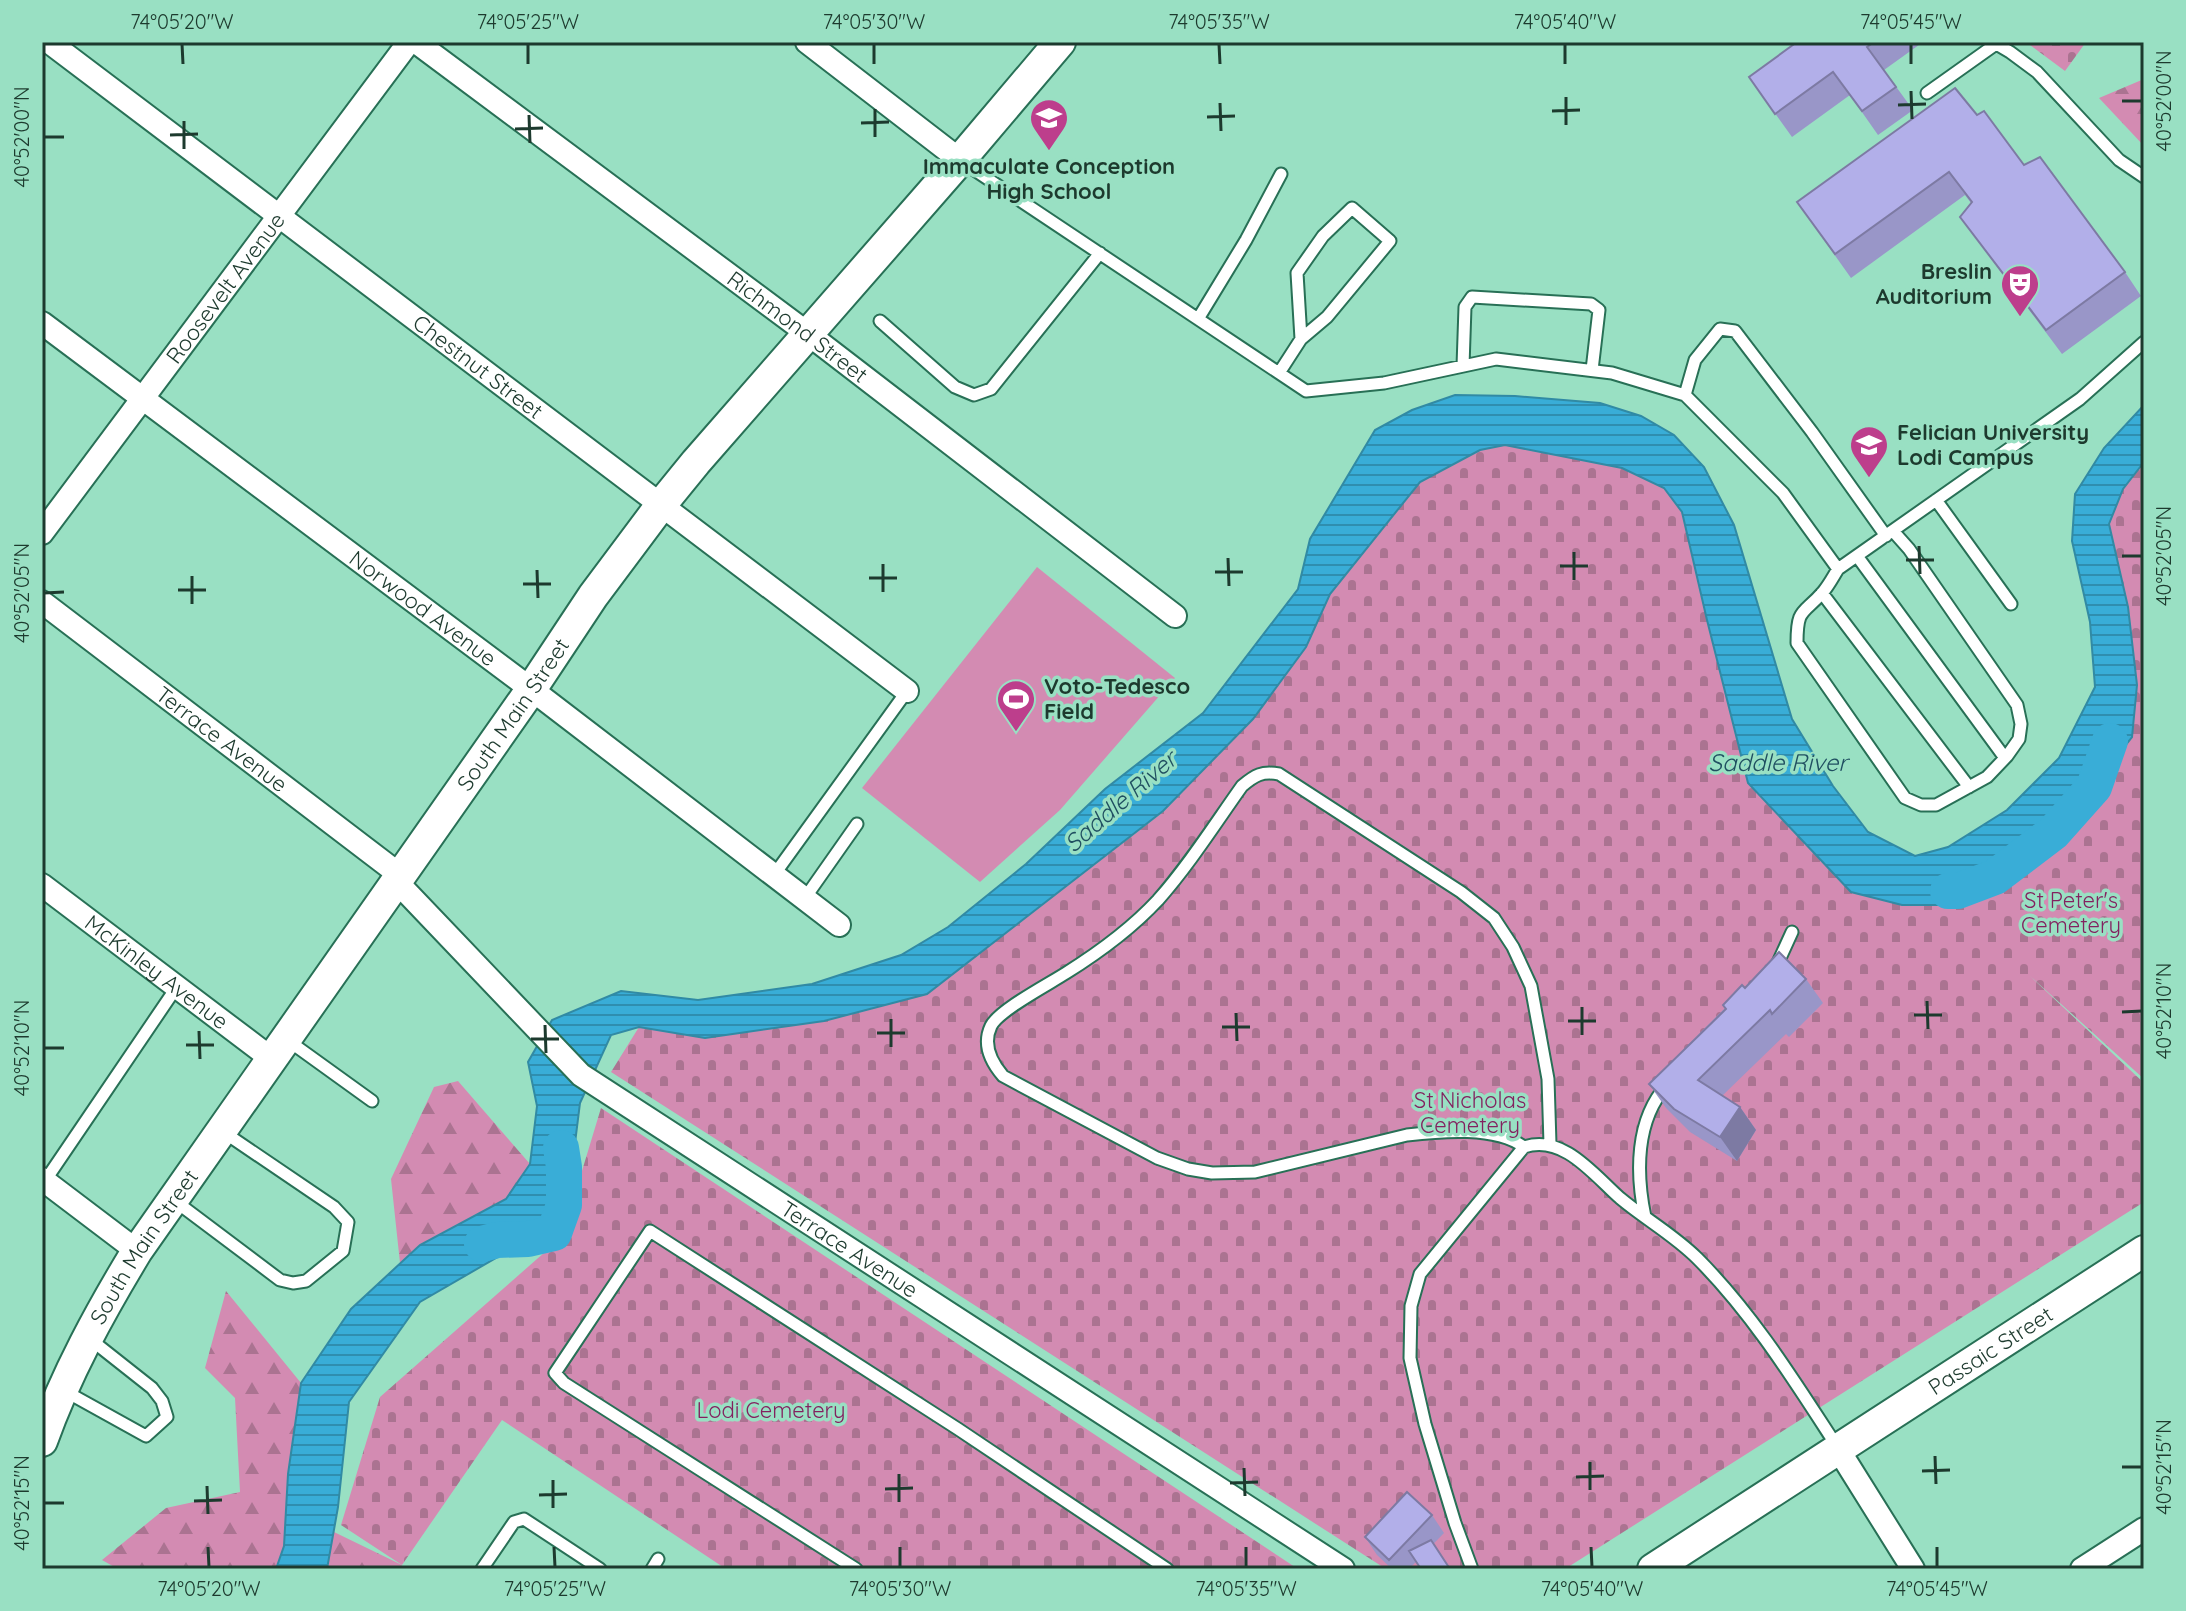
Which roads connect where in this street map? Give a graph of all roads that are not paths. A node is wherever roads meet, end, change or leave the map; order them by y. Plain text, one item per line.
1 (49, 42) edge
2 (409, 42) edge
3 (416, 42) edge
4 (807, 42) edge
5 (1060, 42) edge
6 (1994, 43) edge
7 (1927, 93) dead end
8 (960, 160) junction
9 (1281, 174) dead end
10 (2144, 177) edge
11 (279, 216) junction
12 (1100, 253) junction
13 (1198, 319) junction
14 (880, 321) dead end
15 (42, 323) edge
16 (807, 333) junction
17 (1301, 339) junction
18 (2144, 342) edge
19 (1463, 366) junction
20 (1592, 370) junction
21 (1279, 373) junction
22 (1685, 395) junction
23 (142, 399) junction
24 (1936, 500) junction
25 (661, 505) junction
26 (42, 533) edge
27 (1890, 533) junction
28 (1857, 556) junction
29 (1838, 569) junction
30 (1822, 593) junction
31 (42, 602) edge
32 (2011, 604) dead end
33 (1175, 616) dead end
34 (531, 689) junction
35 (907, 691) joint
36 (2005, 758) junction
37 (1969, 787) junction
38 (857, 824) dead end
39 (774, 875) junction
40 (398, 878) junction
41 (42, 885) edge
42 (805, 898) junction
43 (839, 925) dead end
44 (1792, 932) dead end
45 (1773, 974) edge
46 (176, 988) junction
47 (279, 1049) junction
48 (1674, 1077) edge
49 (372, 1101) dead end
50 (222, 1131) junction
51 (1550, 1144) junction
52 (1524, 1147) junction
53 (44, 1180) edge
54 (173, 1200) junction
55 (1645, 1217) junction
56 (137, 1251) junction
57 (2144, 1251) edge
58 (88, 1337) junction
59 (63, 1390) junction
60 (43, 1437) edge
61 (1838, 1449) junction
62 (2144, 1529) edge
63 (482, 1569) edge
64 (600, 1569) edge
65 (856, 1569) edge
66 (1167, 1569) edge
67 (1343, 1569) edge
68 (1472, 1569) edge
69 (1653, 1569) edge
70 (1913, 1569) edge
71 (2082, 1569) edge

1 - 11 street, Chestnut Street
2 - 11 street, Roosevelt Avenue
3 - 16 street, Richmond Street
4 - 8 street
5 - 8 street, South Main Street
6 - 7 lane
6 - 10 lane
8 - 12 lane
8 - 16 street, South Main Street
9 - 13 lane
11 - 23 street, Roosevelt Avenue
11 - 25 street, Chestnut Street
12 - 13 lane
12 - 14 lane
13 - 21 lane
15 - 23 street, Norwood Avenue
16 - 25 street, South Main Street
16 - 33 street, Richmond Street
17 - 17 lane
17 - 21 lane
18 - 24 lane
19 - 20 lane
19 - 20 lane
19 - 21 lane
20 - 22 lane
22 - 27 lane
22 - 29 lane
23 - 26 street, Roosevelt Avenue
23 - 34 street, Norwood Avenue
24 - 27 lane
24 - 32 lane
25 - 34 street, South Main Street
25 - 35 street, Chestnut Street
27 - 28 lane
27 - 36 lane
28 - 29 lane
28 - 36 lane
29 - 30 lane
30 - 37 lane
30 - 37 lane
31 - 40 street, Terrace Avenue
34 - 39 street, Norwood Avenue
34 - 40 street, South Main Street
35 - 39 lane
36 - 37 lane
38 - 42 lane
39 - 42 street, Norwood Avenue
40 - 47 street, South Main Street
40 - 67 street, Terrace Avenue
41 - 46 street, McKinley Avenue
42 - 43 street, Norwood Avenue
44 - 45 lane
46 - 47 street, McKinley Avenue
46 - 53 lane
47 - 49 lane
47 - 50 street, South Main Street
48 - 55 lane
50 - 54 street, South Main Street
50 - 54 lane
51 - 52 lane
51 - 52 lane
51 - 55 lane
52 - 68 lane
53 - 56 street
54 - 56 street, South Main Street
55 - 61 lane
56 - 58 street, South Main Street
57 - 61 street, Passaic Street
58 - 59 street, South Main Street
58 - 59 lane
59 - 60 street, South Main Street
61 - 69 street, Passaic Street
61 - 70 street
62 - 71 street
63 - 64 lane
65 - 66 lane

